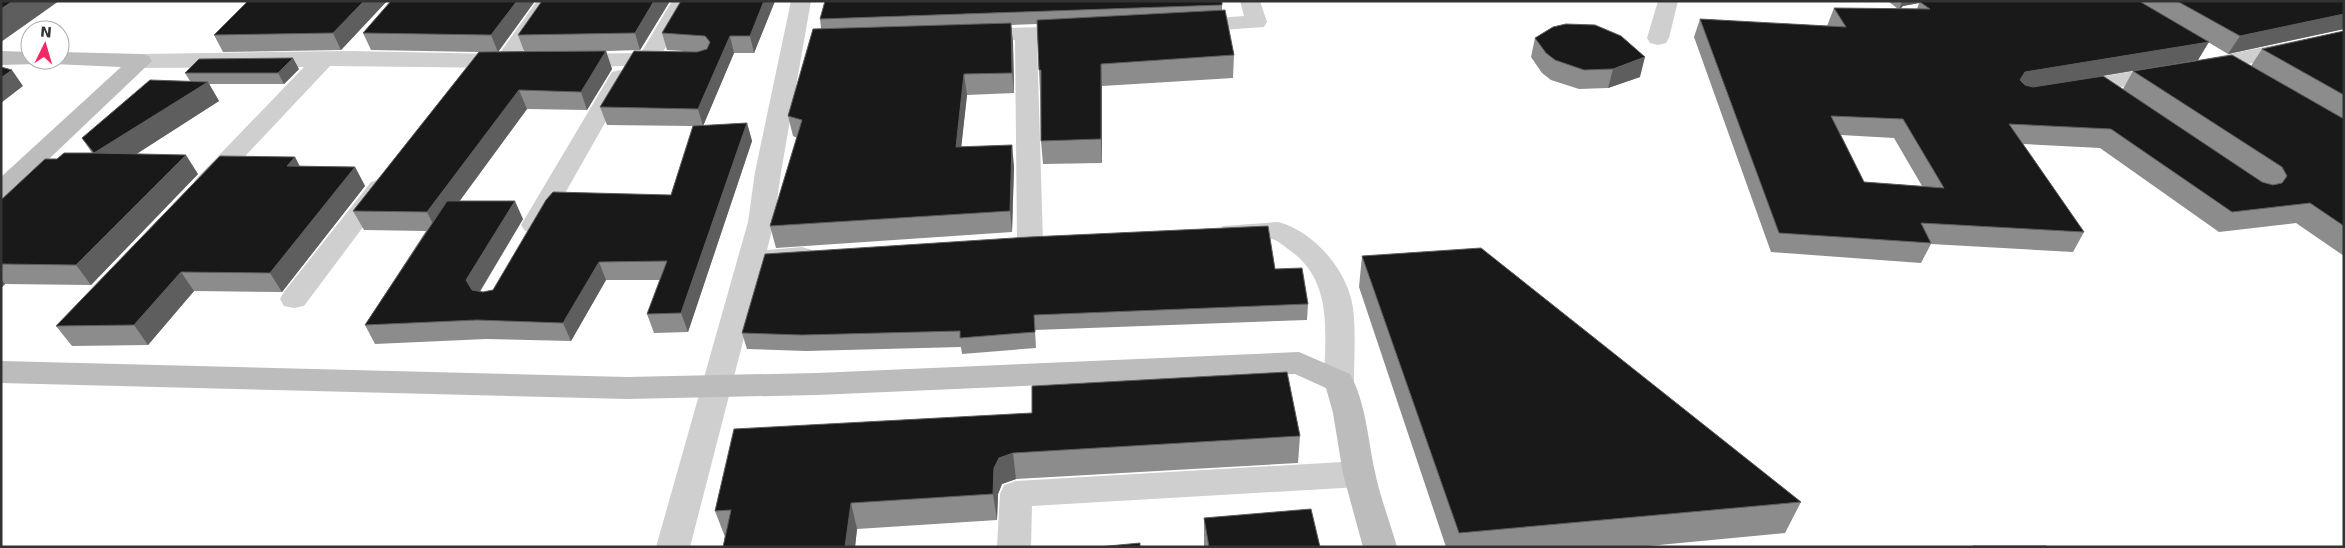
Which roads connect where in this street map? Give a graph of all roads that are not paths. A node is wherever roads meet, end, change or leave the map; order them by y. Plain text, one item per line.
1 (548, 1) edge
2 (683, 1) edge
3 (802, 1) edge
4 (1250, 1) edge
5 (1668, 1) edge
6 (1171, 27) edge
7 (1094, 31) edge
8 (1026, 34) junction
9 (958, 36) edge
10 (368, 37) edge
11 (1658, 38) dead end
12 (2344, 38) edge
13 (219, 41) edge
14 (2321, 43) junction
15 (2198, 49) edge
16 (2344, 55) edge
17 (1, 58) edge
18 (349, 58) junction
19 (20, 59) edge
20 (70, 59) edge
21 (640, 59) junction
22 (323, 60) junction
23 (684, 60) edge
24 (141, 61) junction
25 (198, 61) junction
26 (477, 61) junction
27 (505, 61) junction
28 (2223, 64) junction
29 (2249, 78) edge
30 (459, 84) edge
31 (2096, 84) junction
32 (2051, 92) edge
33 (2120, 101) edge
34 (394, 169) edge
35 (1, 191) edge
36 (188, 202) edge
37 (1209, 233) edge
38 (1000, 244) edge
39 (521, 249) edge
40 (831, 254) edge
41 (751, 260) junction
42 (294, 299) dead end
43 (1, 372) edge
44 (1339, 382) junction
45 (716, 386) junction
46 (1358, 474) junction
47 (673, 547) edge
48 (1014, 547) edge
49 (1380, 547) edge

1 - 27 street
2 - 21 street
3 - 41 street
4 - 6 street
5 - 11 street
7 - 8 street
8 - 9 street
8 - 38 street
10 - 18 street
12 - 14 street
13 - 25 street
14 - 16 street
14 - 28 street
15 - 28 street
17 - 19 street
18 - 22 street
18 - 26 street
20 - 24 street
21 - 23 street
21 - 27 street
21 - 39 street
22 - 25 street
22 - 36 street
24 - 25 street
24 - 35 street
26 - 27 street
26 - 30 street
28 - 29 street
28 - 31 street
31 - 32 street
31 - 33 street
34 - 42 street
37 - 44 street
40 - 41 street
41 - 45 street
43 - 45 street
44 - 45 street
44 - 46 street
45 - 47 street
46 - 48 street
46 - 49 street

